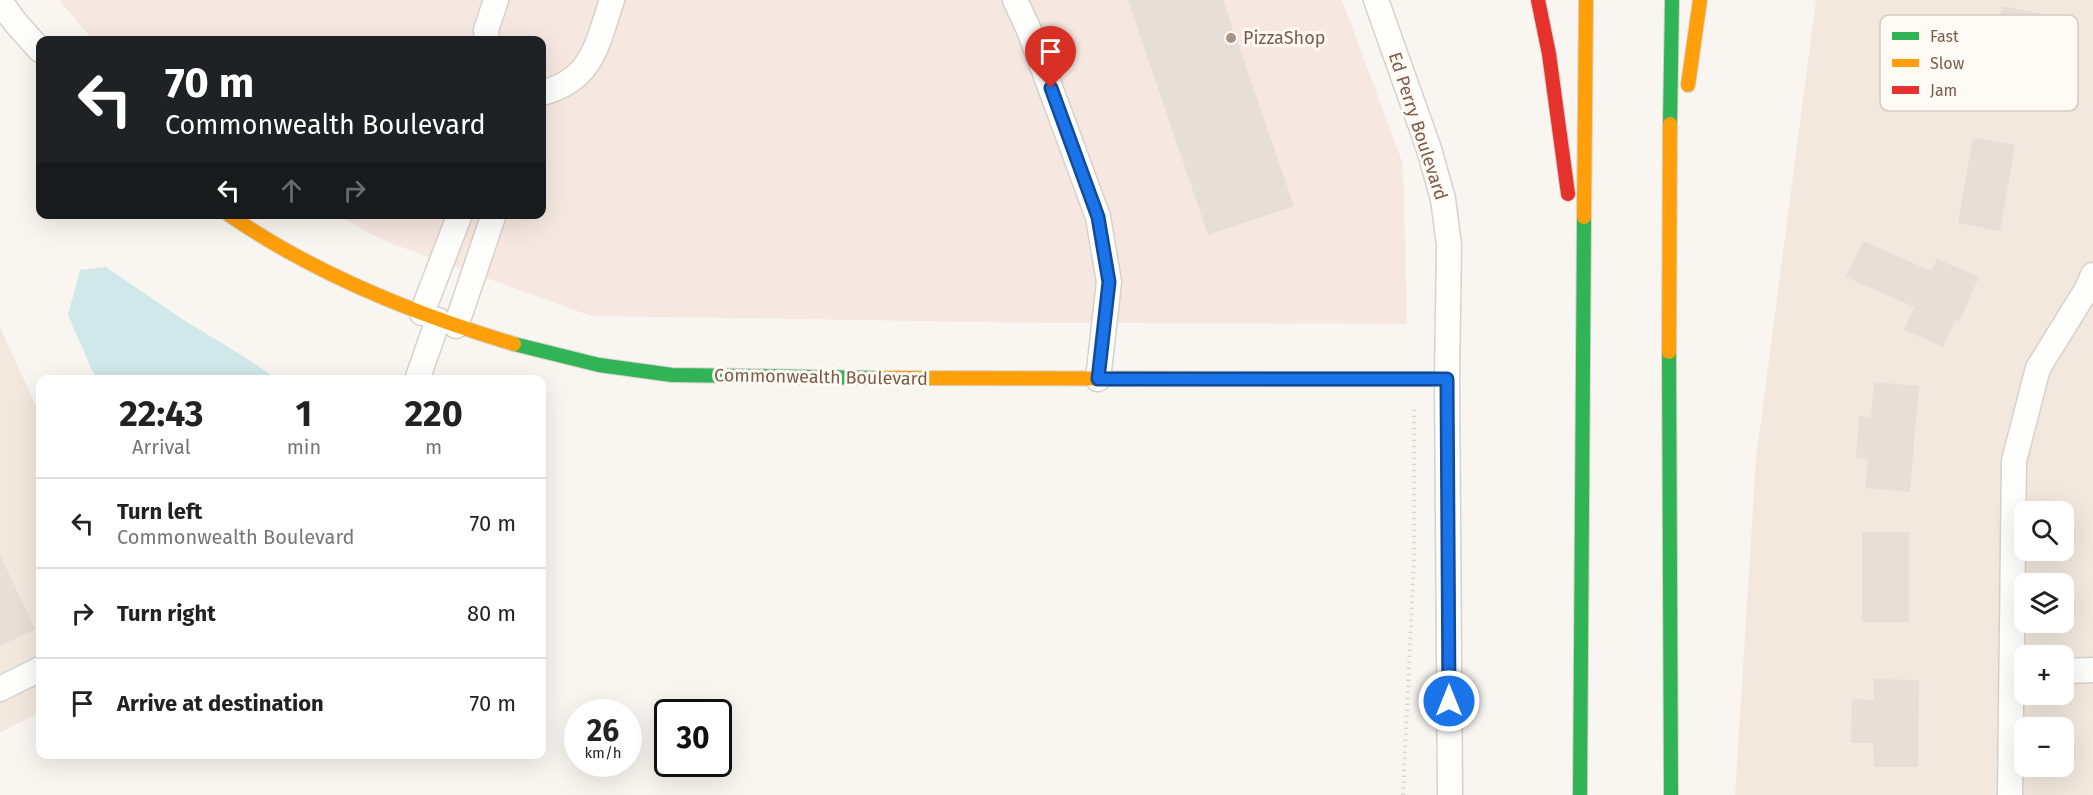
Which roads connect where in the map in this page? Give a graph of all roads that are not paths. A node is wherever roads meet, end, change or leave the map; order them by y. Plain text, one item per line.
1 (496, 0) edge
2 (612, 0) edge
3 (1015, 0) edge
4 (1376, 0) edge
5 (1538, 0) edge
6 (1586, 0) edge
7 (1672, 0) edge
8 (1700, 0) edge
9 (0, 1) edge
10 (487, 36) edge
11 (36, 46) edge
12 (546, 92) edge
13 (1669, 218) junction
14 (235, 219) edge
15 (459, 219) edge
16 (491, 219) edge
17 (2093, 275) edge
18 (1584, 309) junction
19 (439, 320) junction
20 (419, 375) edge
21 (1098, 379) junction
22 (1447, 379) junction
23 (2017, 645) edge
24 (2093, 670) edge
25 (36, 671) edge
26 (2074, 671) edge
27 (0, 689) edge
28 (2016, 705) edge
29 (1450, 795) edge
30 (1580, 795) edge
31 (1671, 795) edge
32 (2010, 795) edge

1 - 10 street
2 - 12 street
3 - 21 street
4 - 22 street, Ed Perry Boulevard
5 - 18 main road
6 - 18 main road
7 - 13 main road
8 - 13 main road
9 - 11 street
13 - 31 main road
14 - 19 main road, Commonwealth Boulevard
15 - 19 street
16 - 19 street
17 - 23 street
18 - 30 main road
19 - 20 street
19 - 21 main road, Commonwealth Boulevard
21 - 22 main road, Commonwealth Boulevard
22 - 29 street, Ed Perry Boulevard
24 - 26 street
25 - 27 street
28 - 32 street

